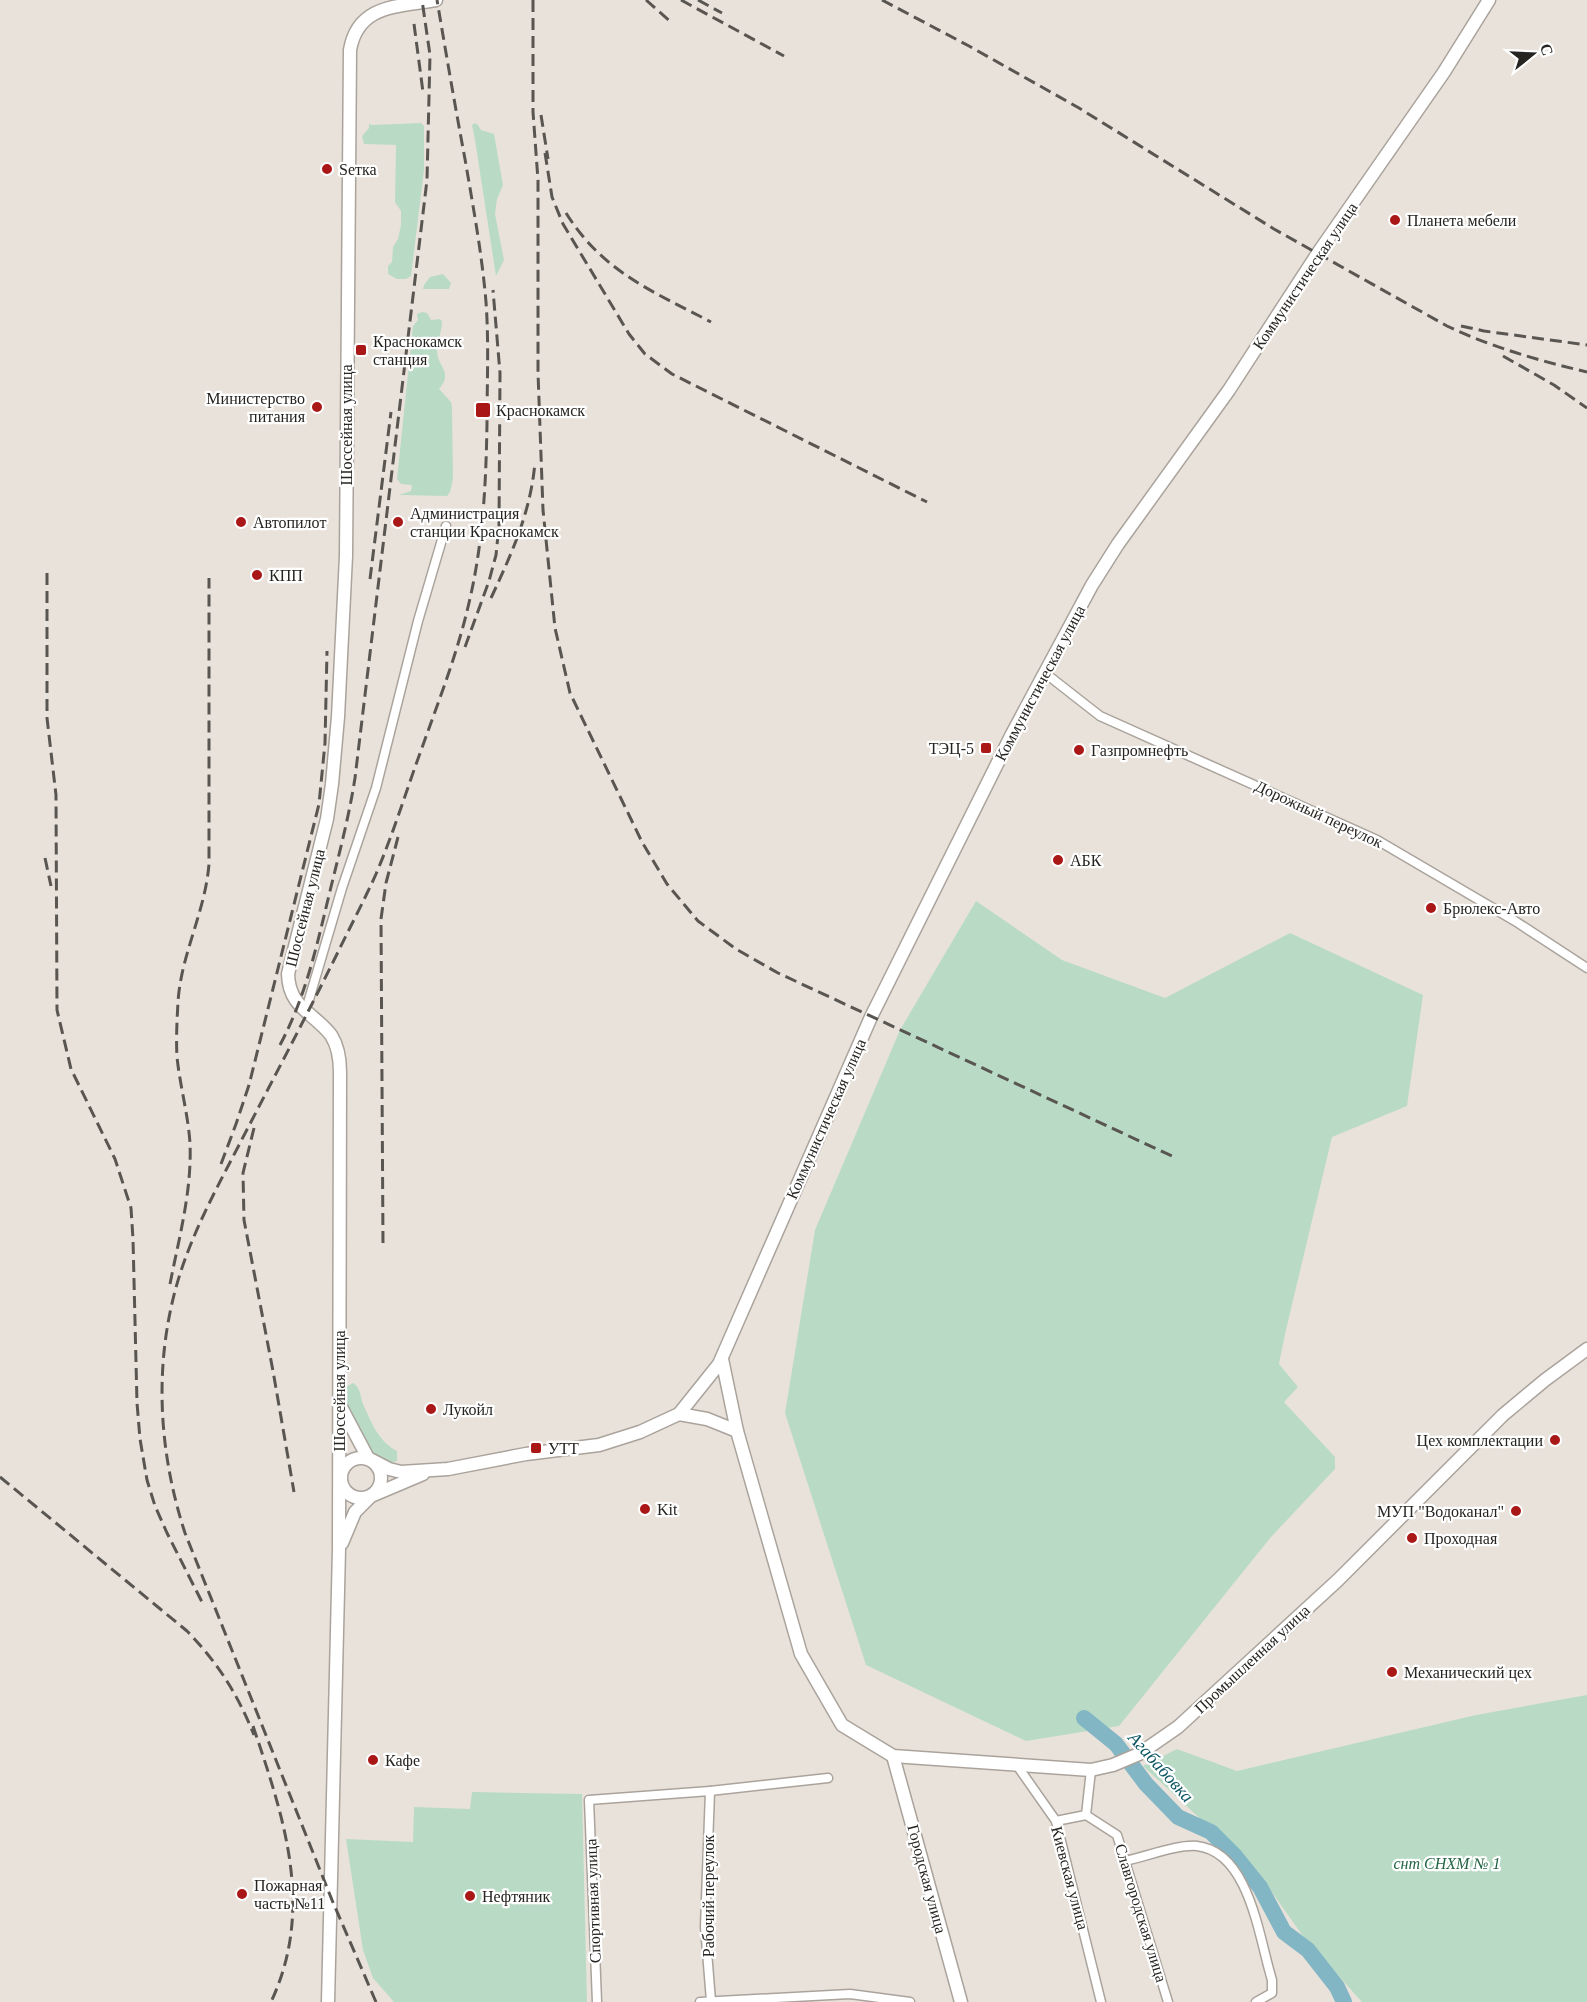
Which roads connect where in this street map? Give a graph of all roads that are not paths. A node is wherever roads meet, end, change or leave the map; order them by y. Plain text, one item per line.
1 (436, 0) edge
2 (1489, 0) edge
3 (1481, 6) edge
4 (446, 526) dead end
5 (1045, 673) junction
6 (1587, 968) edge
7 (308, 1003) dead end
8 (1587, 1349) edge
9 (722, 1359) junction
10 (699, 1389) junction
11 (730, 1398) junction
12 (338, 1401) junction
13 (678, 1414) junction
14 (707, 1419) junction
15 (737, 1431) junction
16 (368, 1458) junction
17 (430, 1471) junction
18 (340, 1474) junction
19 (371, 1496) junction
20 (339, 1550) junction
21 (893, 1756) junction
22 (1016, 1764) junction
23 (1091, 1770) junction
24 (828, 1778) dead end
25 (710, 1791) junction
26 (1086, 1815) junction
27 (1056, 1821) junction
28 (1125, 1861) junction
29 (711, 2001) edge
30 (328, 2002) edge
31 (597, 2002) edge
32 (700, 2002) edge
33 (910, 2002) edge
34 (961, 2002) edge
35 (1101, 2002) edge
36 (1168, 2002) edge
37 (1256, 2002) edge

1 - 12 main road, Шоссейная улица
2 - 3 main road, Коммунистическая улица
3 - 5 main road, Коммунистическая улица
4 - 7 street
5 - 6 street, Дорожный переулок
5 - 9 main road, Коммунистическая улица
8 - 23 main road, Промышленная улица
9 - 10 main road, Коммунистическая улица
9 - 11 main road
10 - 11 main road
10 - 13 main road, Коммунистическая улица
10 - 14 main road
11 - 14 main road
11 - 15 main road
12 - 16 main road
12 - 18 main road, Шоссейная улица
13 - 14 main road
13 - 17 main road
14 - 15 main road
15 - 21 main road, Промышленная улица
16 - 17 main road
16 - 18 main road
16 - 19 main road
17 - 19 main road
18 - 19 main road
18 - 20 main road, Шоссейная улица
19 - 20 main road
20 - 30 main road, Шоссейная улица
21 - 22 main road, Промышленная улица
21 - 34 main road, Городская улица
22 - 23 main road, Промышленная улица
22 - 27 street, Киевская улица
23 - 26 street
24 - 25 street
25 - 29 street, Рабочий переулок
25 - 31 street, Спортивная улица
26 - 27 street
26 - 28 street, Славгородская улица
27 - 35 street, Киевская улица
28 - 36 street, Славгородская улица
28 - 37 street
29 - 32 street
29 - 33 street

